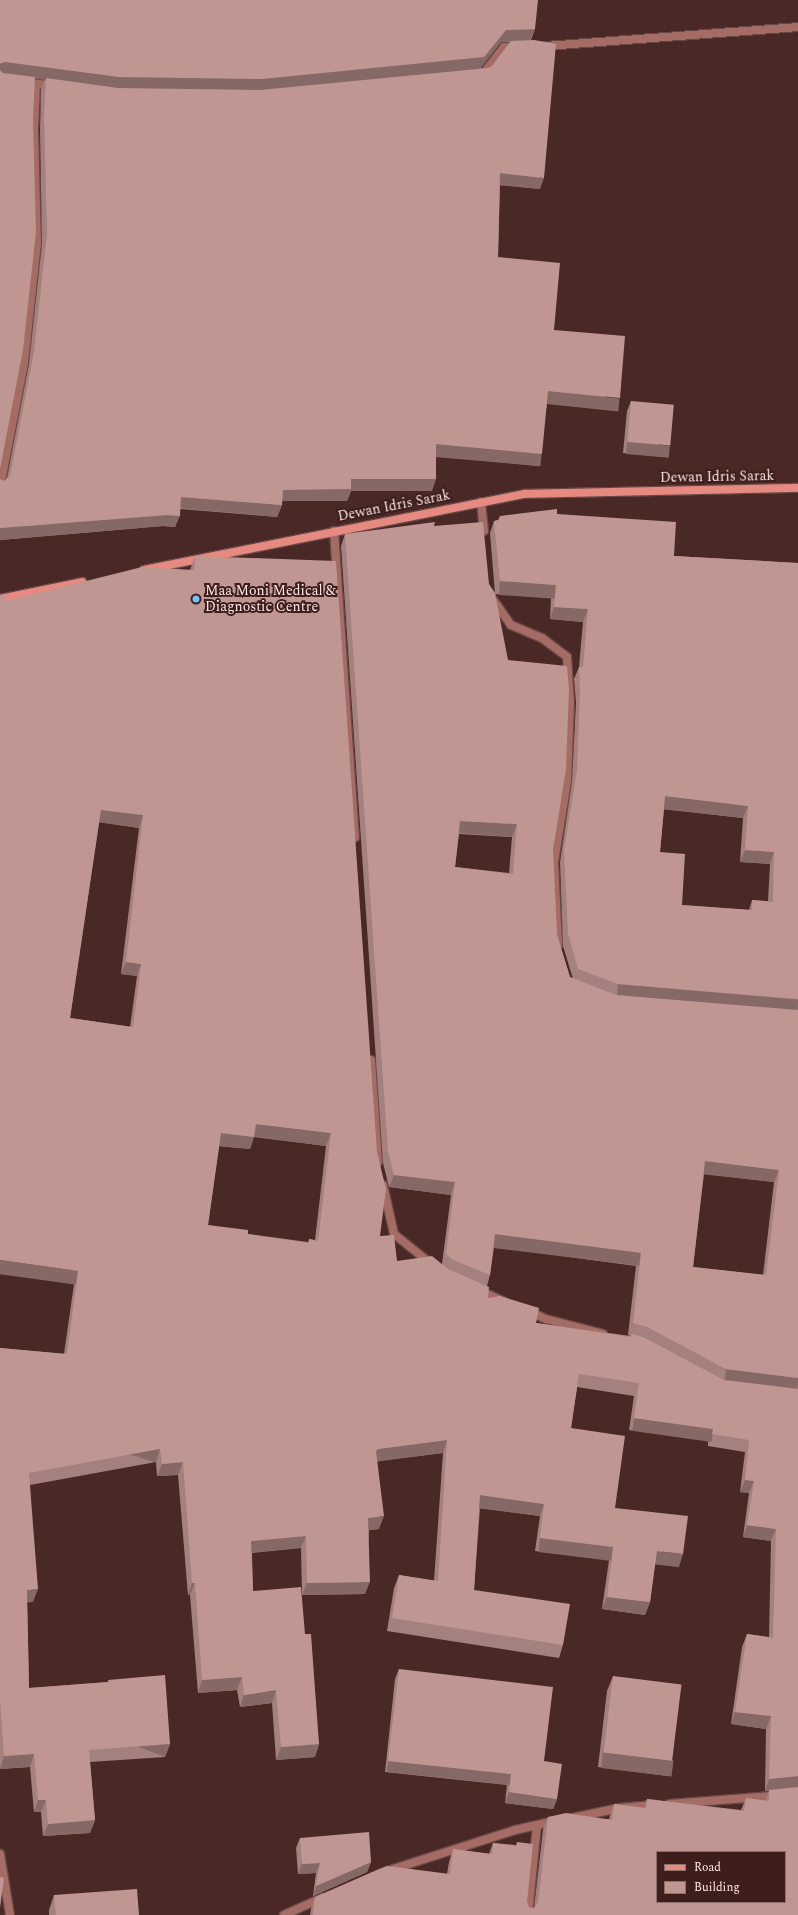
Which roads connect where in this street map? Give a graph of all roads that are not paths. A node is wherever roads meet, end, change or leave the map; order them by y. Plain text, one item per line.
1 (798, 27) edge
2 (475, 75) edge
3 (15, 81) edge
4 (36, 84) junction
5 (60, 87) edge
6 (0, 486) edge
7 (798, 488) edge
8 (481, 502) junction
9 (334, 531) junction
10 (485, 541) edge
11 (132, 572) edge
12 (93, 580) edge
13 (489, 588) edge
14 (0, 599) edge
15 (356, 846) edge
16 (560, 954) edge
17 (370, 1051) edge
18 (434, 1267) edge
19 (467, 1286) edge
20 (611, 1336) edge
21 (798, 1794) edge
22 (537, 1825) junction
23 (0, 1854) edge
24 (379, 1874) edge
25 (328, 1896) edge
26 (10, 1915) edge
27 (284, 1915) edge
28 (528, 1915) edge

1 - 2 street
3 - 4 street
4 - 5 street
4 - 6 street
7 - 8 main road, Dewan Idris Sarak
8 - 9 main road, Dewan Idris Sarak
8 - 10 street
9 - 11 main road, Dewan Idris Sarak
9 - 15 street
12 - 14 main road
13 - 16 street
17 - 18 street
19 - 20 street
21 - 22 street
22 - 24 street
22 - 28 street
23 - 26 street
25 - 27 street

